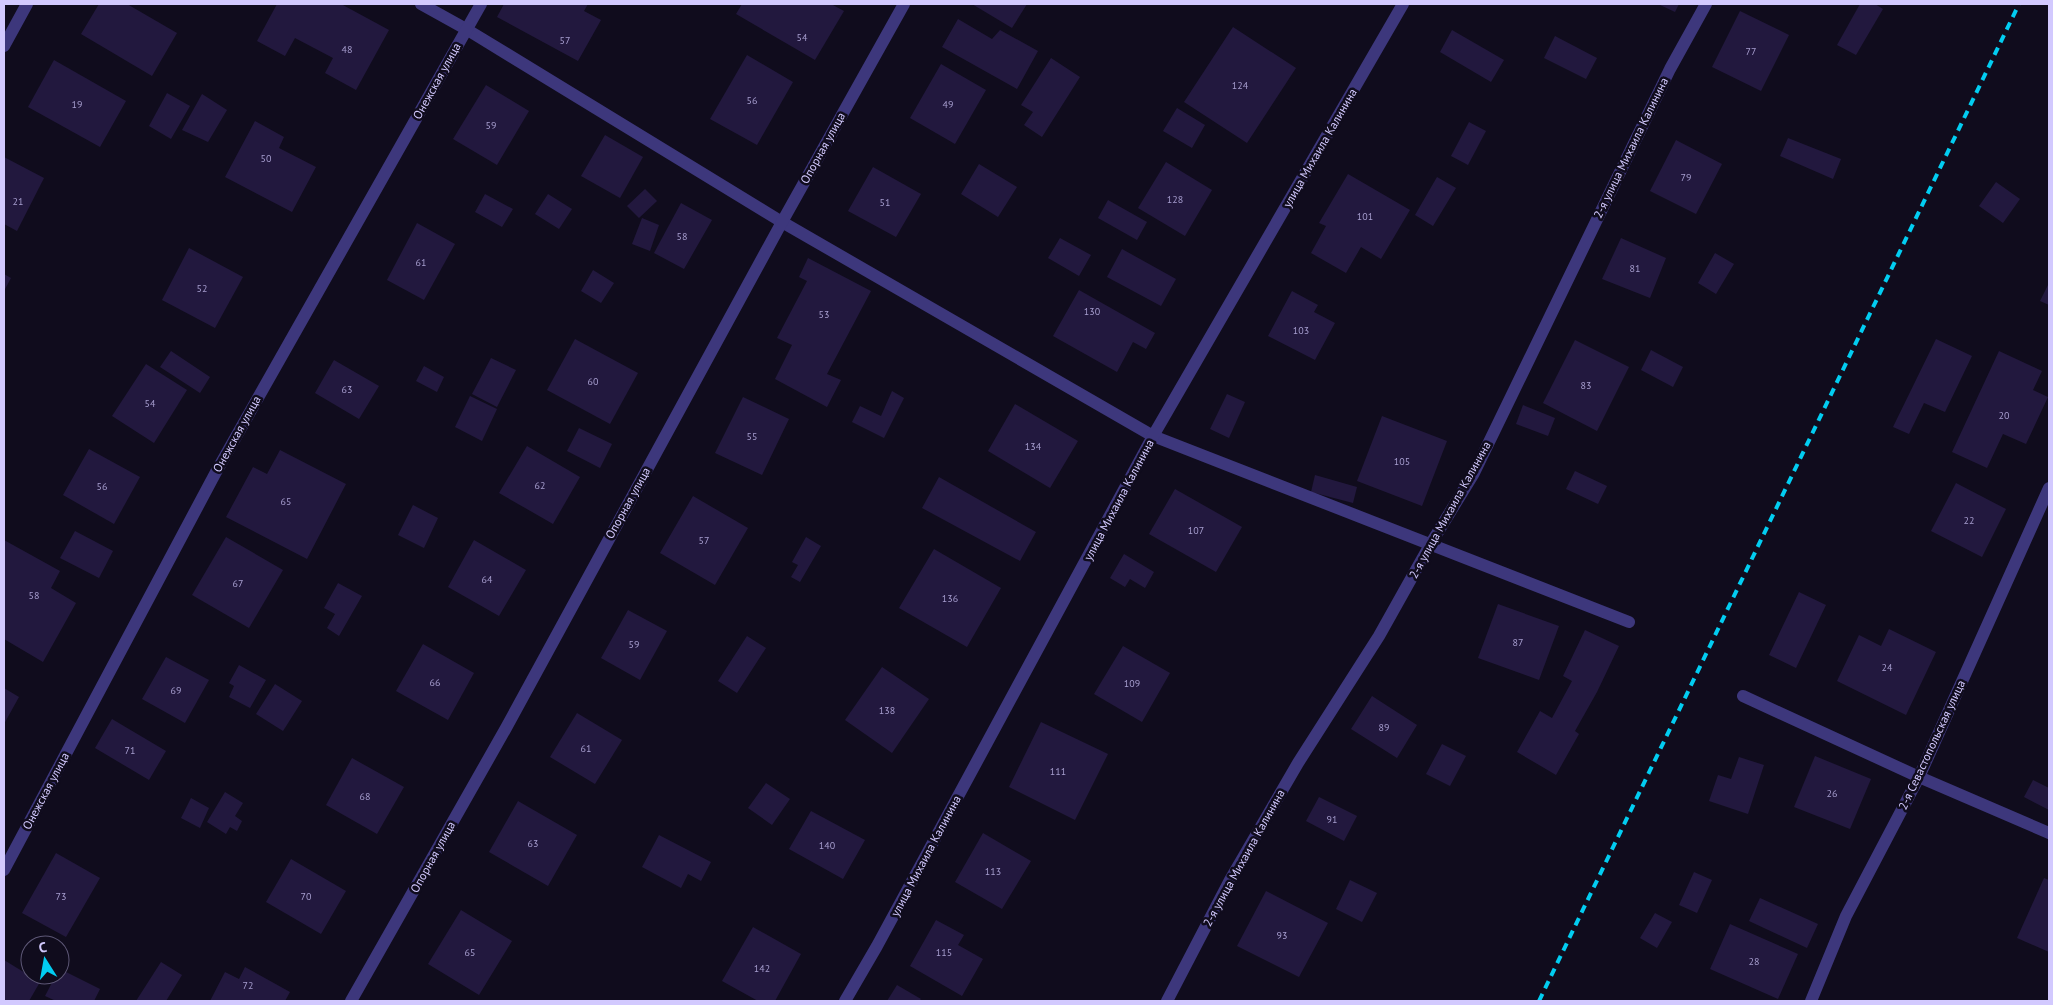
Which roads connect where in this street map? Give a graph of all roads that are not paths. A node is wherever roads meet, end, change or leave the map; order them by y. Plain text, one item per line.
1 (28, 4) edge
2 (421, 4) edge
3 (480, 4) edge
4 (904, 4) edge
5 (1403, 4) edge
6 (1706, 4) edge
7 (466, 29) junction
8 (4, 46) edge
9 (782, 222) junction
10 (1153, 436) junction
11 (2049, 488) edge
12 (1430, 545) junction
13 (1629, 622) dead end
14 (1743, 696) dead end
15 (1919, 777) junction
16 (2049, 833) edge
17 (4, 870) edge
18 (351, 1001) edge
19 (845, 1001) edge
20 (1167, 1001) edge
21 (1812, 1001) edge

1 - 8 street
2 - 7 street
3 - 7 street, Онежская улица
4 - 9 street, Опорная улица
5 - 10 street, улица Михаила Калинина
6 - 12 street, 2-я улица Михаила Калинина
7 - 9 street
7 - 17 street, Онежская улица
9 - 10 street
9 - 18 street, Опорная улица
10 - 12 street
10 - 19 street, улица Михаила Калинина
11 - 15 street, 2-я Севастопольская улица
12 - 13 street
12 - 20 street, 2-я улица Михаила Калинина
14 - 15 street
15 - 16 street
15 - 21 street, 2-я Севастопольская улица

